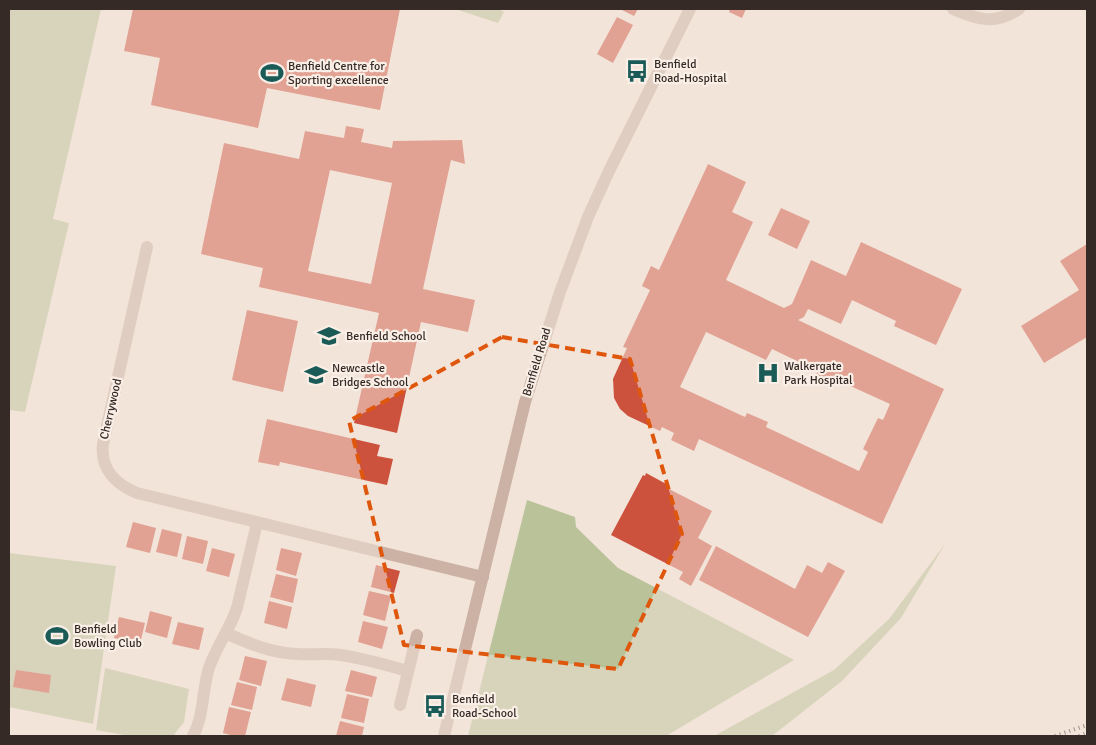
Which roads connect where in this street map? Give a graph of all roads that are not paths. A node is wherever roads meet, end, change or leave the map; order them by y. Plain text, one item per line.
1 (690, 9) edge
2 (953, 9) edge
3 (1019, 9) edge
4 (147, 247) dead end
5 (257, 523) junction
6 (483, 577) junction
7 (226, 633) junction
8 (417, 635) dead end
9 (408, 671) junction
10 (400, 705) dead end
11 (193, 736) edge
12 (444, 736) edge

1 - 6 street, Benfield Road
2 - 3 street
4 - 5 street, Cherrywood
5 - 6 street, Cherrywood
5 - 7 street
6 - 12 street, Benfield Road
7 - 9 street
7 - 11 street
8 - 9 street
9 - 10 street

